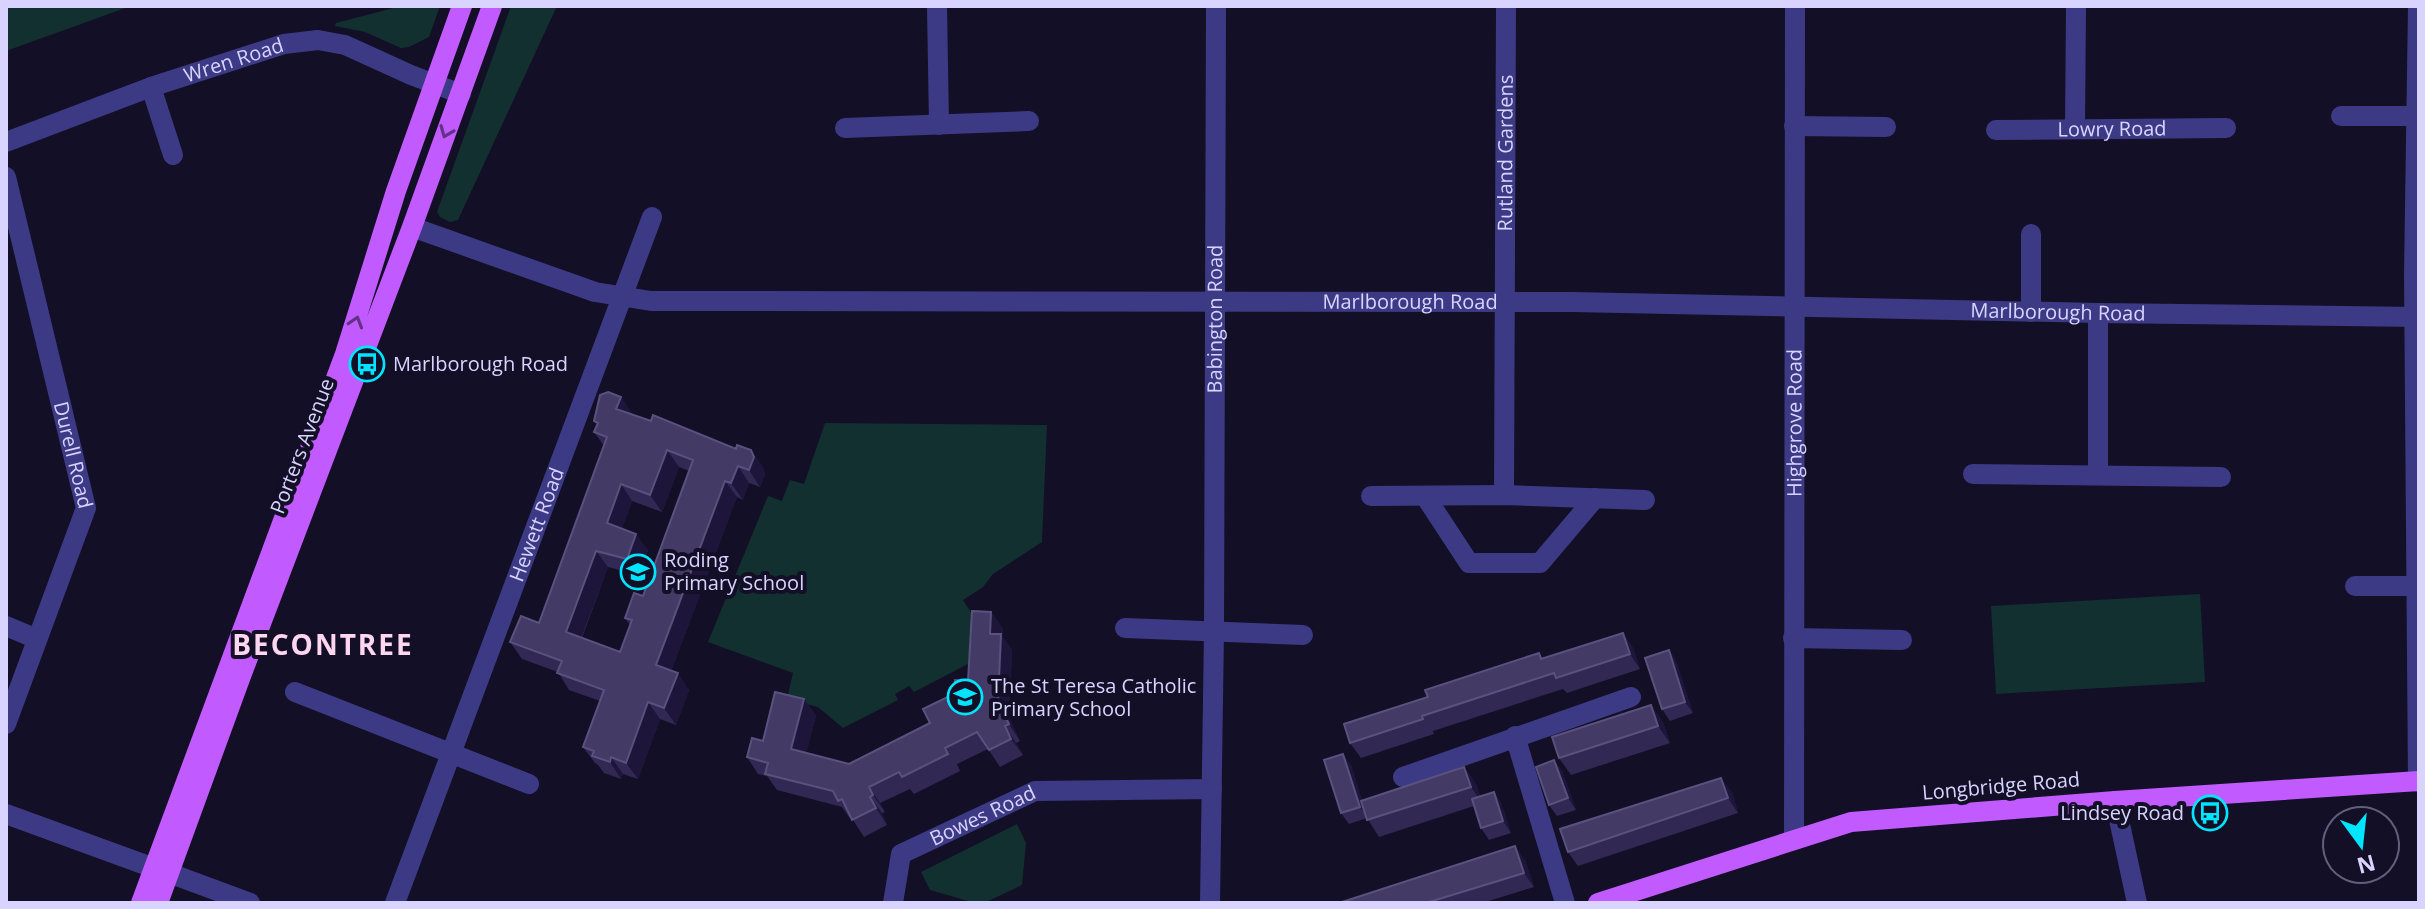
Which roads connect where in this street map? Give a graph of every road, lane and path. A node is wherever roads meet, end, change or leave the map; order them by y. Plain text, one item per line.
1 (462, 6) edge
2 (492, 6) edge
3 (937, 6) edge
4 (1216, 6) edge
5 (1506, 6) edge
6 (1795, 6) edge
7 (2076, 6) edge
8 (2418, 6) edge
9 (433, 84) junction
10 (151, 87) junction
11 (461, 94) junction
12 (2341, 116) dead end
13 (2416, 116) junction
14 (1029, 121) dead end
15 (939, 125) junction
16 (1794, 126) junction
17 (1886, 127) dead end
18 (845, 128) dead end
19 (2075, 128) junction
20 (2226, 128) dead end
21 (1996, 130) dead end
22 (6, 142) edge
23 (173, 155) dead end
24 (6, 177) edge
25 (652, 217) dead end
26 (412, 227) junction
27 (2031, 234) dead end
28 (622, 297) junction
29 (1506, 302) junction
30 (1214, 303) junction
31 (1795, 308) junction
32 (2031, 312) junction
33 (2098, 313) junction
34 (2416, 317) edge
35 (1973, 474) dead end
36 (2098, 475) junction
37 (2221, 477) dead end
38 (1504, 495) junction
39 (1371, 496) dead end
40 (1425, 496) junction
41 (1595, 498) junction
42 (1645, 500) dead end
43 (2355, 586) dead end
44 (2416, 586) junction
45 (6, 626) edge
46 (1125, 628) dead end
47 (1214, 631) junction
48 (1303, 635) dead end
49 (1793, 638) junction
50 (37, 639) junction
51 (1902, 640) dead end
52 (295, 692) dead end
53 (1631, 697) dead end
54 (6, 724) edge
55 (1515, 736) junction
56 (451, 753) junction
57 (1403, 777) dead end
58 (2419, 782) edge
59 (529, 784) dead end
60 (1212, 789) junction
61 (2115, 801) junction
62 (6, 814) edge
63 (1794, 839) junction
64 (162, 870) junction
65 (141, 903) edge
66 (158, 903) edge
67 (250, 903) edge
68 (395, 903) edge
69 (893, 903) edge
70 (1210, 903) edge
71 (1565, 903) edge
72 (1598, 903) edge
73 (2137, 903) edge

1 - 9 main road, Porters Avenue
2 - 11 main road, Porters Avenue
3 - 15 street
4 - 30 street, Babington Road
5 - 29 street, Rutland Gardens
6 - 16 street, Highgrove Road
7 - 19 street
8 - 13 street
9 - 10 street, Wren Road
9 - 11 street, Wren Road
64 -> 9 main road, Porters Avenue
10 - 22 street, Wren Road
10 - 23 street
11 -> 26 main road, Porters Avenue
12 - 13 street
13 - 34 street
14 - 15 street
15 - 18 street
16 - 17 street
16 - 31 street, Highgrove Road
19 - 20 street, Lowry Road
19 - 21 street, Lowry Road
24 - 50 street, Durell Road
25 - 28 street, Hewett Road
26 - 28 street, Marlborough Road
26 - 64 main road, Porters Avenue
27 - 32 street
28 - 30 street, Marlborough Road
28 - 56 street, Hewett Road
29 - 30 street, Marlborough Road
29 - 31 street, Marlborough Road
29 - 38 street, Rutland Gardens
30 - 47 street, Babington Road
31 - 32 street, Marlborough Road
31 - 49 street, Highgrove Road
32 - 33 street, Marlborough Road
33 - 34 street, Marlborough Road
33 - 36 street
34 - 44 street
35 - 36 street
36 - 37 street
38 - 40 street
38 - 41 street
39 - 40 street
40 - 41 street
41 - 42 street
43 - 44 street
44 - 58 street
45 - 50 street
46 - 47 street
47 - 48 street
47 - 60 street, Babington Road
49 - 51 street
49 - 63 street, Highgrove Road
50 - 54 street, Durell Road
52 - 56 street
53 - 55 street
55 - 57 street
55 - 71 street
56 - 59 street
56 - 68 street, Hewett Road
58 - 61 main road, Longbridge Road
60 - 69 street, Bowes Road
60 - 70 street, Babington Road
61 - 63 main road, Longbridge Road
61 - 73 street
62 - 64 street
63 - 72 main road, Longbridge Road
64 - 65 main road, Porters Avenue
64 - 66 main road, Porters Avenue
64 - 67 street

